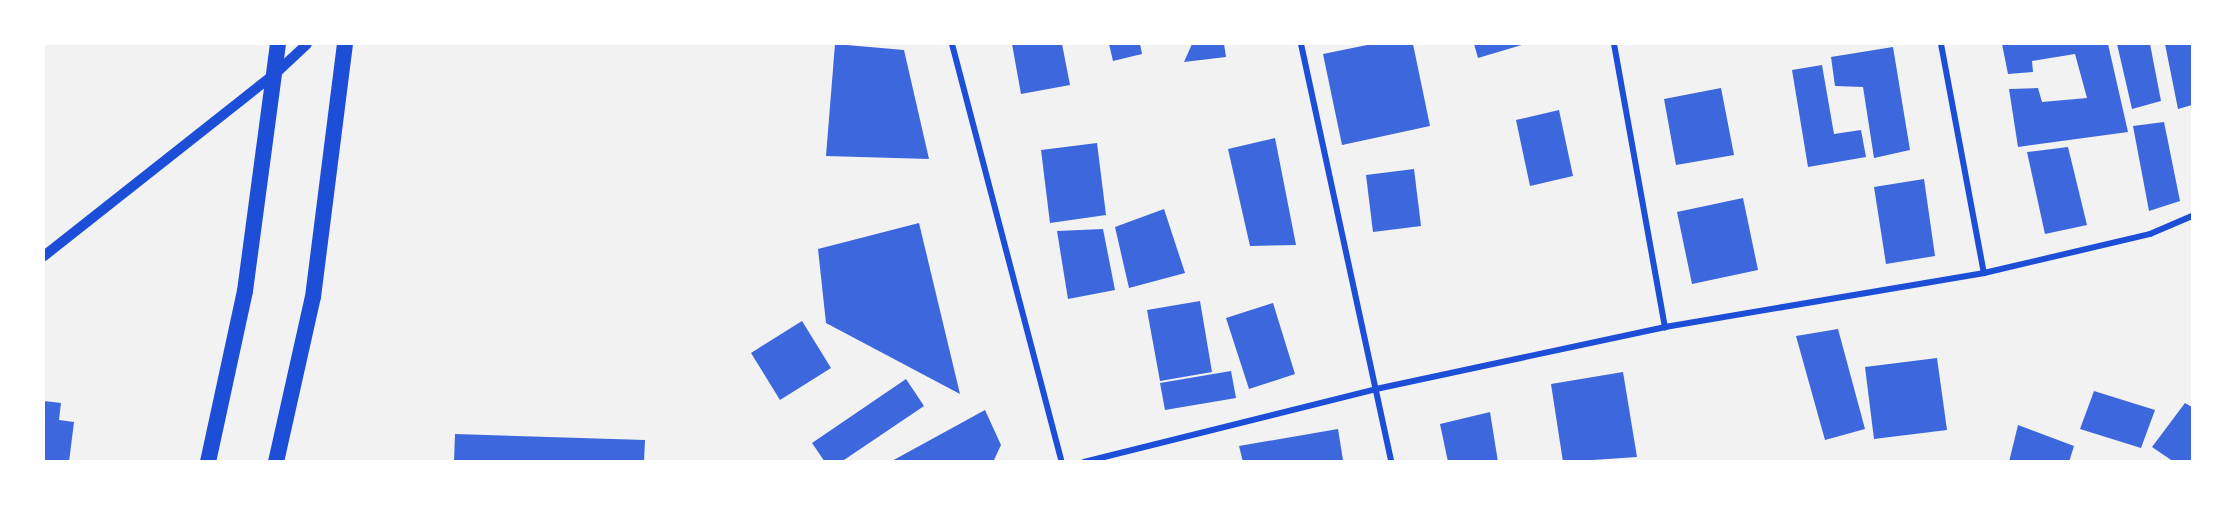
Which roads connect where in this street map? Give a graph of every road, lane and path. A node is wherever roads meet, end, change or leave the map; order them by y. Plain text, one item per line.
1 (278, 44) edge
2 (307, 44) edge
3 (345, 44) edge
4 (952, 44) edge
5 (1301, 44) edge
6 (1614, 44) edge
7 (1941, 44) edge
8 (276, 73) junction
9 (2193, 216) edge
10 (44, 256) edge
11 (1984, 273) junction
12 (1665, 327) junction
13 (1376, 389) junction
14 (208, 462) edge
15 (276, 462) edge
16 (1062, 462) edge
17 (1084, 462) edge
18 (1390, 462) edge

1 - 8 highway
2 - 8 street
3 - 15 highway
4 - 16 street
5 - 13 street
6 - 12 street
7 - 11 street
8 - 10 street
8 - 14 highway
9 - 11 street
11 - 12 street
12 - 13 street
13 - 17 street
13 - 18 street

